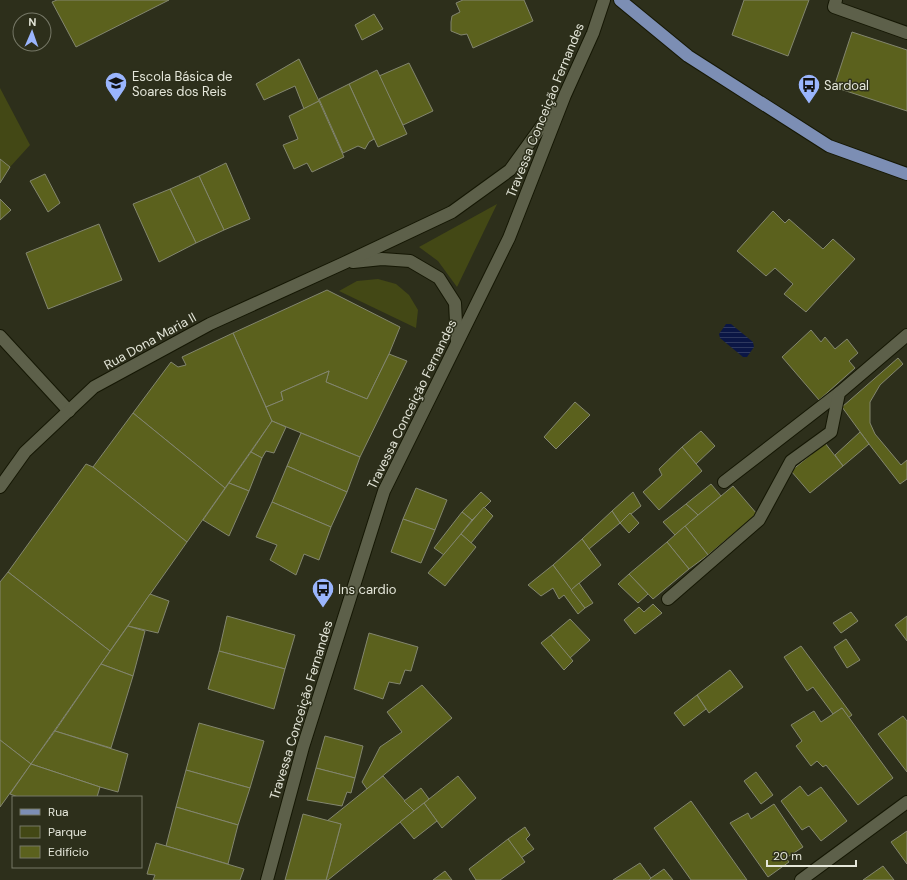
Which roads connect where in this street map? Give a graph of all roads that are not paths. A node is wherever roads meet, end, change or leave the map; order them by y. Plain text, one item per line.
1 (604, 0) edge
2 (620, 0) edge
3 (836, 0) edge
4 (907, 33) edge
5 (564, 95) junction
6 (907, 174) edge
7 (344, 263) junction
8 (907, 335) edge
9 (0, 336) edge
10 (457, 344) junction
11 (839, 393) junction
12 (69, 411) junction
13 (724, 482) dead end
14 (0, 487) edge
15 (668, 599) dead end
16 (907, 802) edge
17 (267, 880) edge
18 (801, 880) edge

1 - 5 street, Travessa Conceição Fernandes
2 - 6 main road
3 - 4 street
5 - 7 street, Rua Dona Maria II
5 - 10 street, Travessa Conceição Fernandes
7 - 10 street, Rua Dona Maria II
7 - 12 street, Rua Dona Maria II
8 - 11 street
9 - 12 street
10 - 17 street, Travessa Conceição Fernandes
11 - 13 street
11 - 15 street
12 - 14 street, Rua Dona Maria II
16 - 18 street

